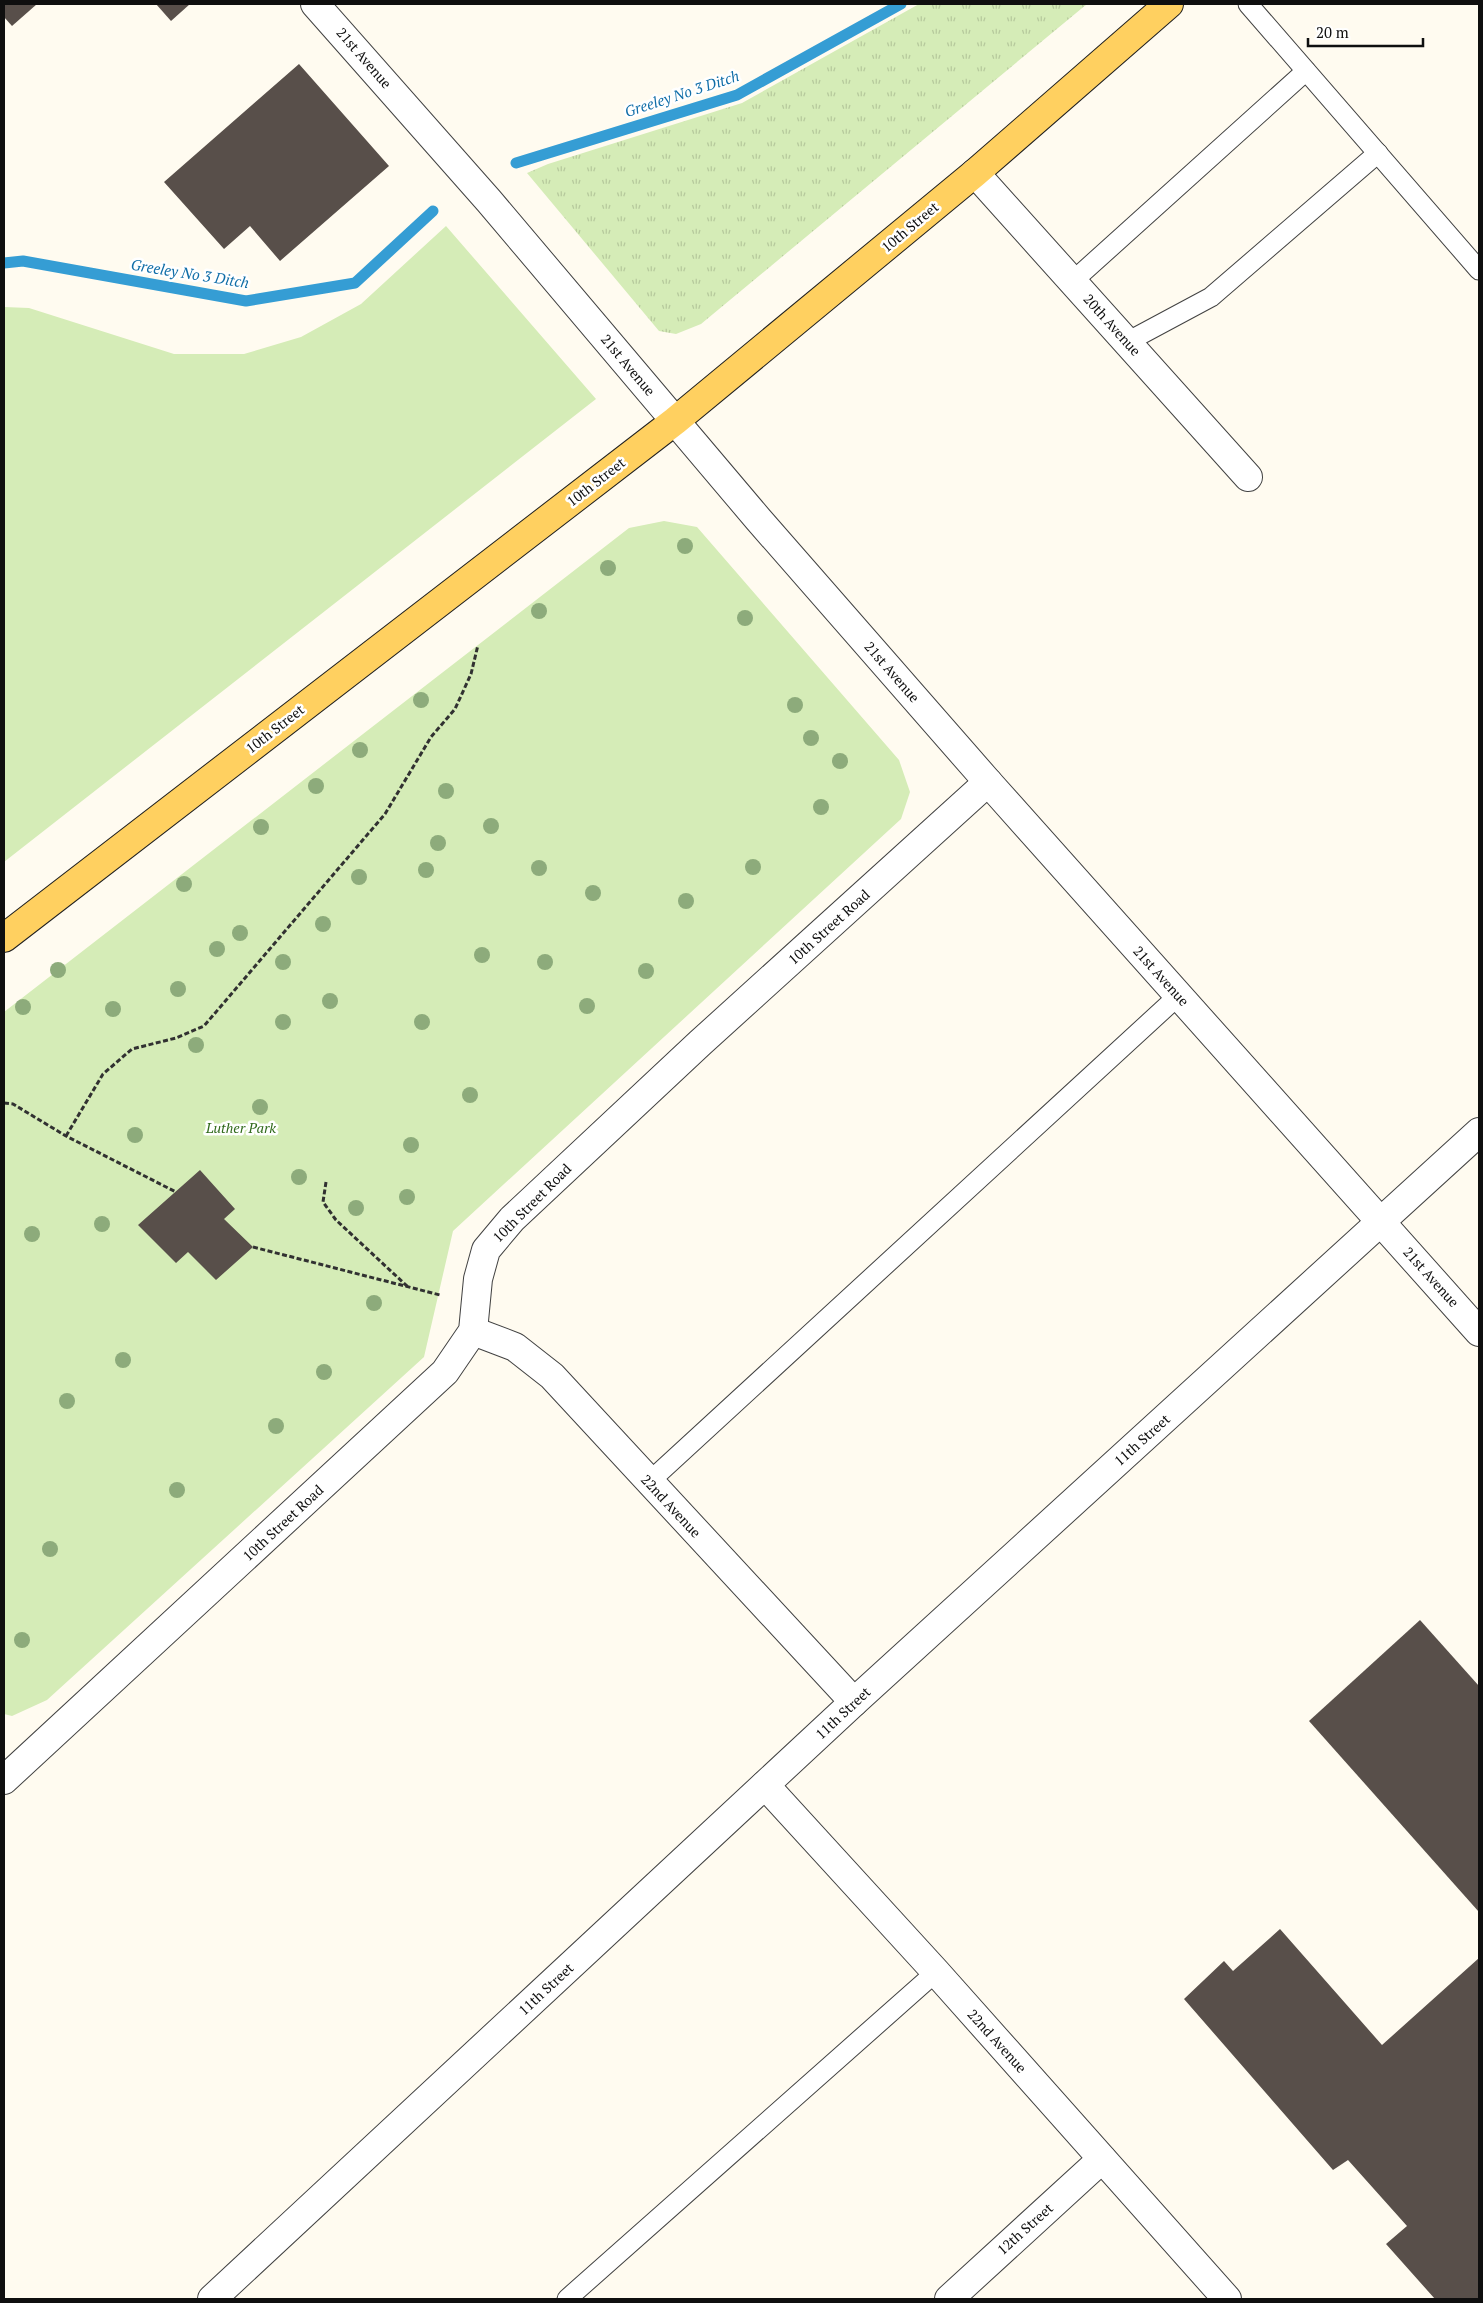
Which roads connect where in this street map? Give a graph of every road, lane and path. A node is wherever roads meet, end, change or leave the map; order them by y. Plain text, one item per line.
1 (315, 4) edge
2 (1169, 4) edge
3 (1248, 4) edge
4 (1306, 71) junction
5 (1378, 153) junction
6 (975, 173) junction
7 (1479, 270) edge
8 (1073, 281) junction
9 (1127, 342) junction
10 (675, 421) junction
11 (1248, 477) dead end
12 (478, 645) dead end
13 (988, 782) junction
14 (4, 938) edge
15 (1178, 996) junction
16 (4, 1103) edge
17 (1479, 1132) edge
18 (66, 1136) junction
19 (326, 1182) dead end
20 (176, 1192) dead end
21 (1381, 1222) junction
22 (253, 1247) dead end
23 (409, 1287) junction
24 (440, 1295) dead end
25 (473, 1331) junction
26 (1479, 1332) edge
27 (649, 1482) junction
28 (854, 1702) junction
29 (5, 1777) edge
30 (766, 1785) junction
31 (936, 1972) junction
32 (1102, 2159) junction
33 (212, 2299) edge
34 (567, 2299) edge
35 (948, 2299) edge
36 (1227, 2299) edge

1 - 10 street, 21st Avenue
2 - 6 main road, 10th Street
3 - 4 lane
4 - 5 lane
4 - 8 lane
5 - 7 lane
5 - 9 lane
6 - 8 street, 20th Avenue
6 - 10 main road, 10th Street
8 - 9 street, 20th Avenue
9 - 11 street, 20th Avenue
10 - 13 street, 21st Avenue
10 - 14 main road, 10th Street
12 - 18 path
13 - 15 street, 21st Avenue
13 - 25 street, 10th Street Road
15 - 21 street, 21st Avenue
15 - 27 lane
16 - 18 path
17 - 21 street, 11th Street
18 - 20 path
19 - 23 path
21 - 26 street, 21st Avenue
21 - 28 street, 11th Street
22 - 23 path
23 - 24 path
25 - 27 street, 22nd Avenue
25 - 29 street, 10th Street Road
27 - 28 street, 22nd Avenue
28 - 30 street, 11th Street
30 - 31 street, 22nd Avenue
30 - 33 street, 11th Street
31 - 32 street, 22nd Avenue
31 - 34 lane
32 - 35 street, 12th Street
32 - 36 street, 22nd Avenue

